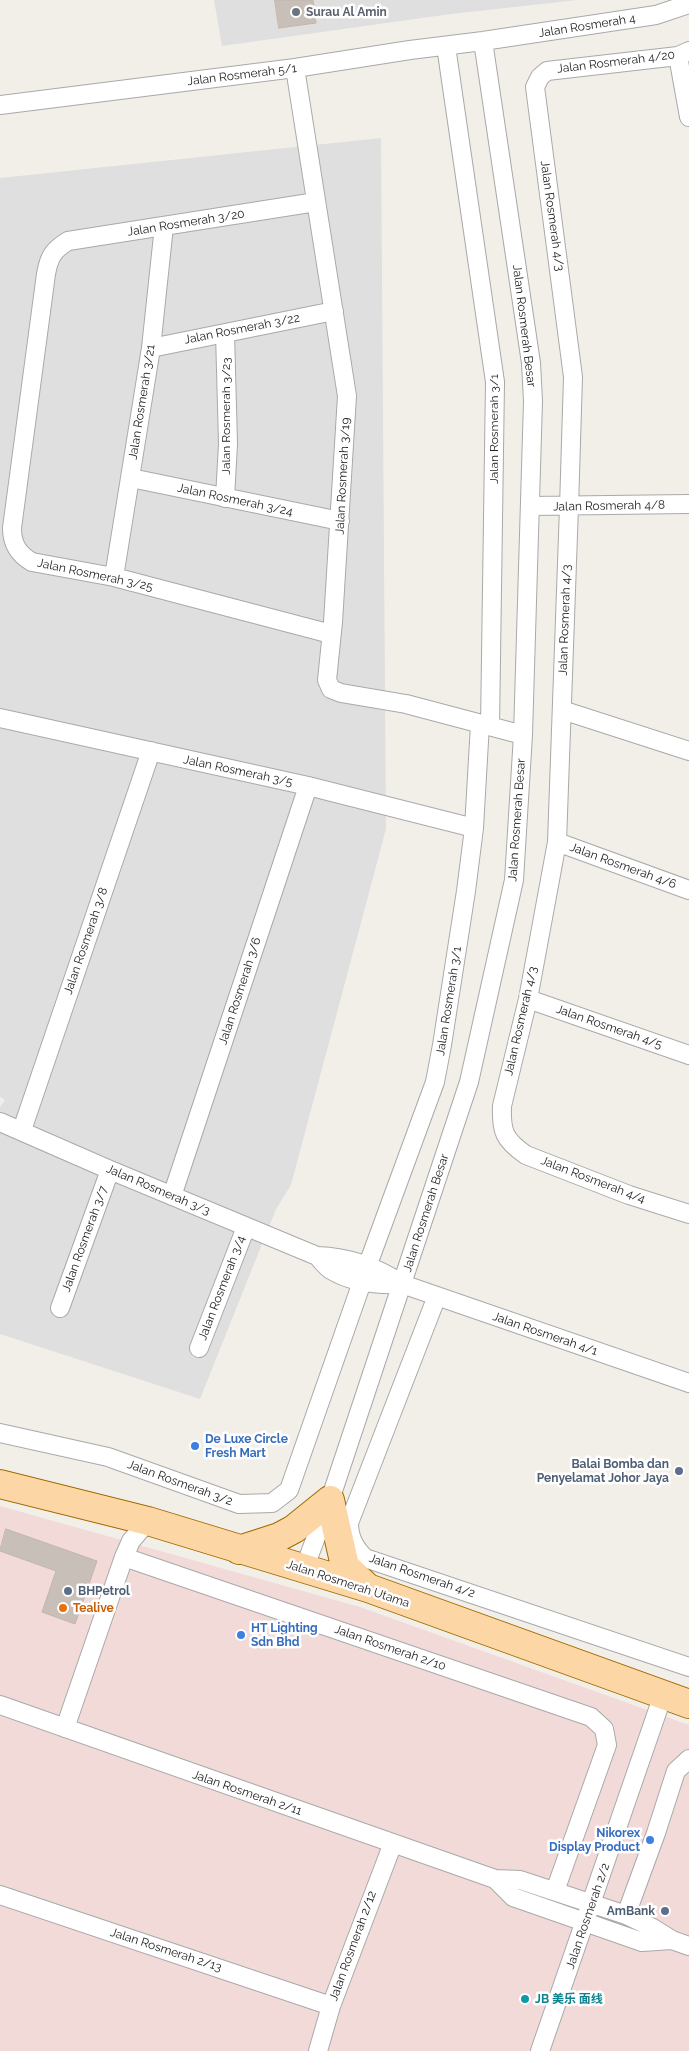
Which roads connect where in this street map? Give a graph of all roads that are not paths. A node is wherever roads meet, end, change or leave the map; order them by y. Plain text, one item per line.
1 (689, 4) edge
2 (654, 8) edge
3 (483, 41) junction
4 (446, 46) junction
5 (683, 53) edge
6 (296, 68) junction
7 (536, 101) joint
8 (0, 105) edge
9 (689, 118) edge
10 (316, 202) junction
11 (164, 226) junction
12 (58, 247) joint
13 (334, 310) junction
14 (226, 333) junction
15 (151, 348) junction
16 (131, 478) junction
17 (225, 498) junction
18 (689, 504) edge
19 (530, 506) junction
20 (569, 507) junction
21 (340, 521) junction
22 (114, 577) junction
23 (331, 634) junction
24 (562, 710) junction
25 (0, 718) edge
26 (485, 725) junction
27 (523, 735) junction
28 (689, 751) edge
29 (151, 752) junction
30 (308, 786) junction
31 (474, 828) junction
32 (557, 842) junction
33 (689, 890) edge
34 (528, 999) junction
35 (689, 1055) edge
36 (0, 1122) edge
37 (22, 1130) junction
38 (504, 1135) joint
39 (110, 1170) junction
40 (172, 1196) junction
41 (689, 1214) edge
42 (246, 1227) junction
43 (364, 1274) junction
44 (402, 1284) junction
45 (437, 1296) junction
46 (60, 1308) dead end
47 (199, 1348) dead end
48 (689, 1383) edge
49 (0, 1433) edge
50 (0, 1484) edge
51 (330, 1500) junction
52 (148, 1521) junction
53 (239, 1550) junction
54 (124, 1557) junction
55 (304, 1569) junction
56 (368, 1588) junction
57 (689, 1667) edge
58 (663, 1696) junction
59 (689, 1704) edge
60 (0, 1705) edge
61 (65, 1728) junction
62 (689, 1759) edge
63 (393, 1843) junction
64 (495, 1879) junction
65 (555, 1891) junction
66 (0, 1895) edge
67 (592, 1905) junction
68 (626, 1915) junction
69 (586, 1922) junction
70 (672, 1940) junction
71 (689, 1946) edge
72 (331, 2006) junction
73 (318, 2051) edge
74 (540, 2051) edge

1 - 2 street, Jalan Rosmerah 4
2 - 3 street, Jalan Rosmerah 4
3 - 4 street, Jalan Rosmerah 5/1
3 - 19 street, Jalan Rosmerah Besar
4 - 6 street, Jalan Rosmerah 5/1
4 - 26 street, Jalan Rosmerah 3/1
5 - 7 street, Jalan Rosmerah 4/20
5 - 9 street
6 - 8 street, Jalan Rosmerah 5/1
6 - 10 street, Jalan Rosmerah 3/19
7 - 20 street, Jalan Rosmerah 4/3
10 - 11 street, Jalan Rosmerah 3/20
10 - 13 street, Jalan Rosmerah 3/19
11 - 12 street, Jalan Rosmerah 3/20
11 - 15 street, Jalan Rosmerah 3/21
12 - 22 street, Jalan Rosmerah 3/25
13 - 14 street, Jalan Rosmerah 3/22
13 - 21 street, Jalan Rosmerah 3/19
14 - 15 street, Jalan Rosmerah 3/22
14 - 17 street, Jalan Rosmerah 3/23
15 - 16 street, Jalan Rosmerah 3/21
16 - 17 street, Jalan Rosmerah 3/24
16 - 22 street, Jalan Rosmerah 3/21
17 - 21 street, Jalan Rosmerah 3/24
18 - 20 street, Jalan Rosmerah 4/8
19 - 20 street, Jalan Rosmerah 4/8
19 - 27 street, Jalan Rosmerah Besar
20 - 24 street, Jalan Rosmerah 4/3
21 - 23 street, Jalan Rosmerah 3/19
22 - 23 street, Jalan Rosmerah 3/25
23 - 26 street, Jalan Rosmerah 3/19
24 - 28 street
24 - 32 street, Jalan Rosmerah 4/3
25 - 29 street, Jalan Rosmerah 3/5
26 - 27 street, Jalan Rosmerah 3/19
26 - 31 street, Jalan Rosmerah 3/1
27 - 44 street, Jalan Rosmerah Besar
29 - 30 street, Jalan Rosmerah 3/5
29 - 37 street, Jalan Rosmerah 3/8
30 - 31 street, Jalan Rosmerah 3/5
30 - 40 street, Jalan Rosmerah 3/6
31 - 43 street, Jalan Rosmerah 3/1
32 - 33 street, Jalan Rosmerah 4/6
32 - 34 street, Jalan Rosmerah 4/3
34 - 35 street, Jalan Rosmerah 4/5
34 - 38 street, Jalan Rosmerah 4/3
36 - 37 street, Jalan Rosmerah 3/3
37 - 39 street, Jalan Rosmerah 3/3
38 - 41 street, Jalan Rosmerah 4/4
39 - 40 street, Jalan Rosmerah 3/3
39 - 46 street, Jalan Rosmerah 3/7
40 - 42 street, Jalan Rosmerah 3/3
42 - 43 street, Jalan Rosmerah 3/3
42 - 47 street, Jalan Rosmerah 3/4
43 - 44 street, Jalan Rosmerah 3/3
43 - 49 street, Jalan Rosmerah 3/2
44 - 45 street, Jalan Rosmerah 4/1
44 - 51 street, Jalan Rosmerah Besar
45 - 48 street, Jalan Rosmerah 4/1
45 - 57 street, Jalan Rosmerah 4/2
50 - 52 main road, Jalan Rosmerah Utama
51 - 53 main road
51 - 55 street, Jalan Rosmerah Besar
51 - 56 main road
52 - 53 main road, Jalan Rosmerah Utama
52 - 54 street
53 - 55 main road, Jalan Rosmerah Utama
54 - 61 street
54 - 65 street, Jalan Rosmerah 2/10
55 - 56 main road, Jalan Rosmerah Utama
56 - 58 main road, Jalan Rosmerah Utama
58 - 59 main road, Jalan Rosmerah Utama
58 - 67 street, Jalan Rosmerah 2/2
60 - 61 street, Jalan Rosmerah 2/11
61 - 63 street, Jalan Rosmerah 2/11
62 - 68 street
63 - 64 street, Jalan Rosmerah 2/11
63 - 72 street, Jalan Rosmerah 2/12
64 - 65 street, Jalan Rosmerah 2/11
64 - 69 street, Jalan Rosmerah 2/11
65 - 67 street, Jalan Rosmerah 2/11
66 - 72 street, Jalan Rosmerah 2/13
67 - 68 street, Jalan Rosmerah 2/11
67 - 69 street, Jalan Rosmerah 2/2
68 - 70 street, Jalan Rosmerah 2/11
69 - 70 street, Jalan Rosmerah 2/11
69 - 74 street, Jalan Rosmerah 2/2
70 - 71 street
72 - 73 street, Jalan Rosmerah 2/12

